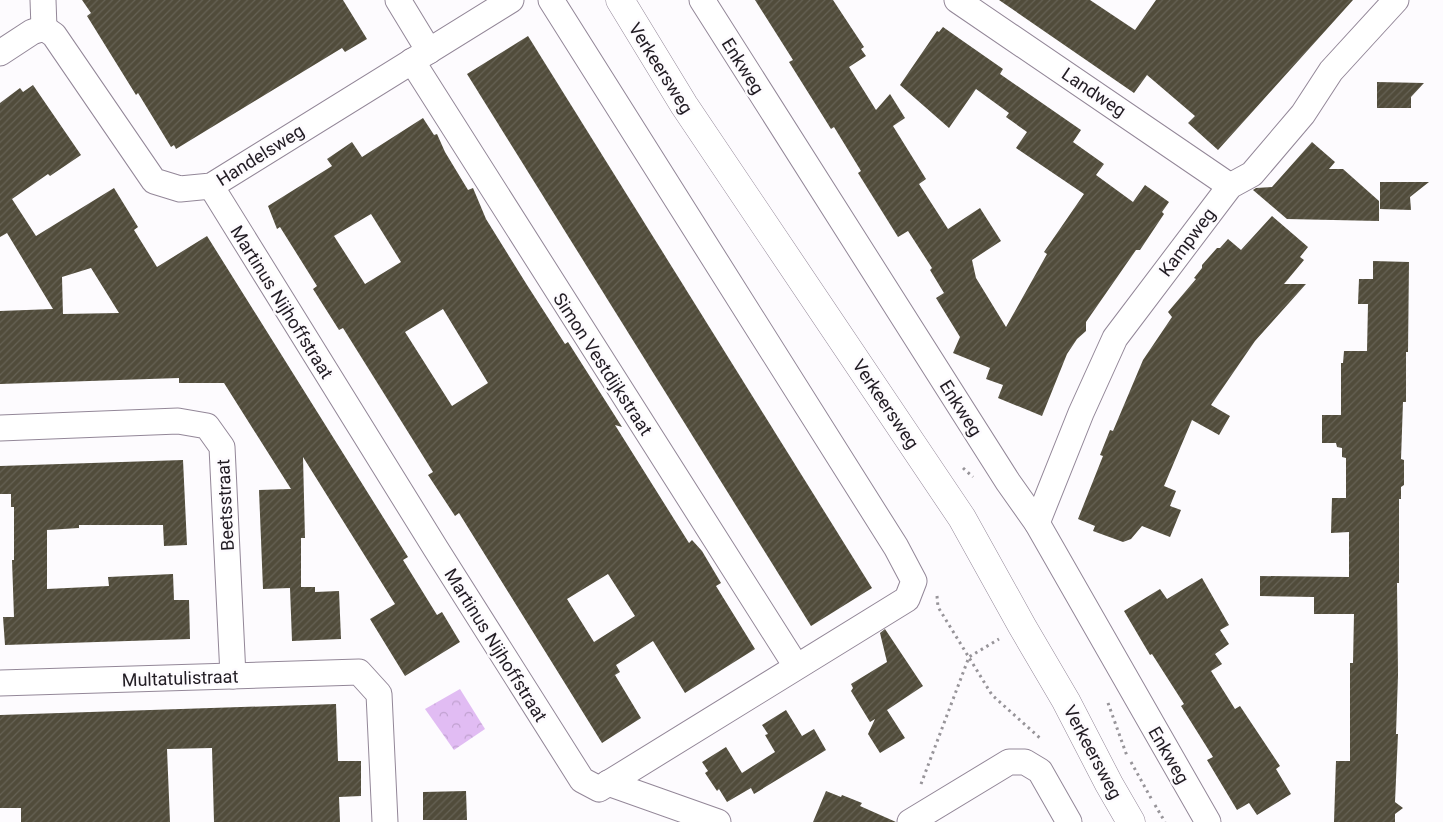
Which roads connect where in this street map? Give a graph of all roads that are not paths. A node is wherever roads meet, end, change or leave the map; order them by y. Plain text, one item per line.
1 (44, 0) edge
2 (398, 0) edge
3 (511, 0) edge
4 (551, 0) edge
5 (620, 0) edge
6 (702, 0) edge
7 (957, 0) edge
8 (1396, 0) edge
9 (44, 28) junction
10 (0, 53) edge
11 (420, 56) junction
12 (211, 186) junction
13 (1230, 186) junction
14 (0, 428) edge
15 (1037, 523) junction
16 (796, 666) junction
17 (233, 676) junction
18 (0, 683) edge
19 (608, 783) junction
20 (385, 822) edge
21 (718, 822) edge
22 (910, 822) edge
23 (1069, 822) edge
24 (1130, 822) edge
25 (1208, 822) edge

1 - 9 street
2 - 11 street, Simon Vestdijkstraat
3 - 11 street, Handelsweg
4 - 16 street
5 - 24 main road, Verkeersweg
6 - 15 street, Enkweg
7 - 13 street, Landweg
8 - 13 street, Kampweg
9 - 10 street
9 - 12 street, Handelsweg
11 - 12 street, Handelsweg
11 - 16 street, Simon Vestdijkstraat
12 - 19 street, Martinus Nijhoffstraat
13 - 15 street, Kampweg
14 - 17 street, Beetsstraat
15 - 25 street, Enkweg
16 - 19 street
17 - 18 street, Multatulistraat
17 - 20 street, Multatulistraat
19 - 21 street
22 - 23 street

